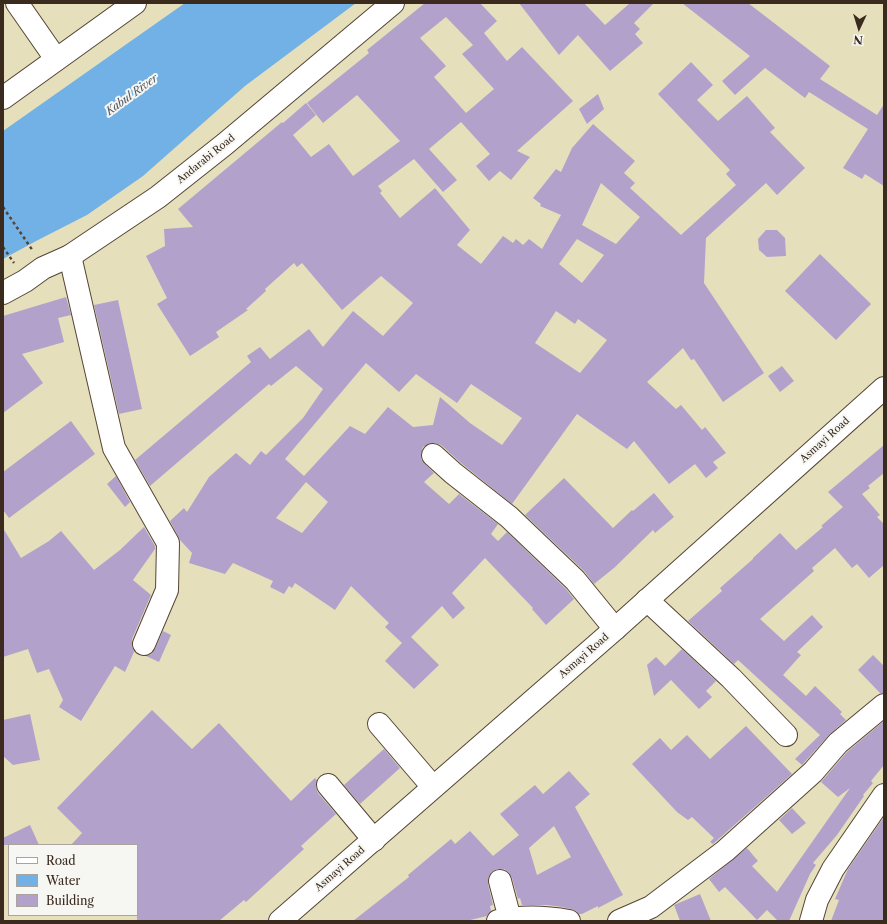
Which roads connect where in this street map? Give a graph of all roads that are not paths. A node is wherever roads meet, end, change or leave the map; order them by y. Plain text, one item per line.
1 (18, 3) edge
2 (135, 3) edge
3 (393, 3) edge
4 (56, 60) junction
5 (3, 98) edge
6 (70, 256) junction
7 (3, 293) edge
8 (884, 388) edge
9 (433, 455) dead end
10 (647, 600) junction
11 (615, 629) junction
12 (144, 644) dead end
13 (884, 705) edge
14 (379, 724) dead end
15 (786, 735) dead end
16 (328, 785) dead end
17 (433, 787) junction
18 (884, 795) edge
19 (374, 840) junction
20 (500, 881) dead end
21 (504, 920) edge
22 (280, 921) edge
23 (569, 921) edge
24 (619, 921) edge
25 (811, 921) edge

1 - 4 main road
2 - 4 main road
3 - 6 main road, Andarabi Road
4 - 5 main road
6 - 7 main road, Andarabi Road
6 - 12 main road
8 - 10 main road, Asmayi Road
9 - 11 main road
10 - 11 main road, Asmayi Road
10 - 15 main road
11 - 17 main road, Asmayi Road
13 - 24 main road
14 - 17 main road
16 - 19 main road
17 - 19 main road, Asmayi Road
18 - 25 main road
19 - 22 main road, Asmayi Road
20 - 21 main road
21 - 23 main road

